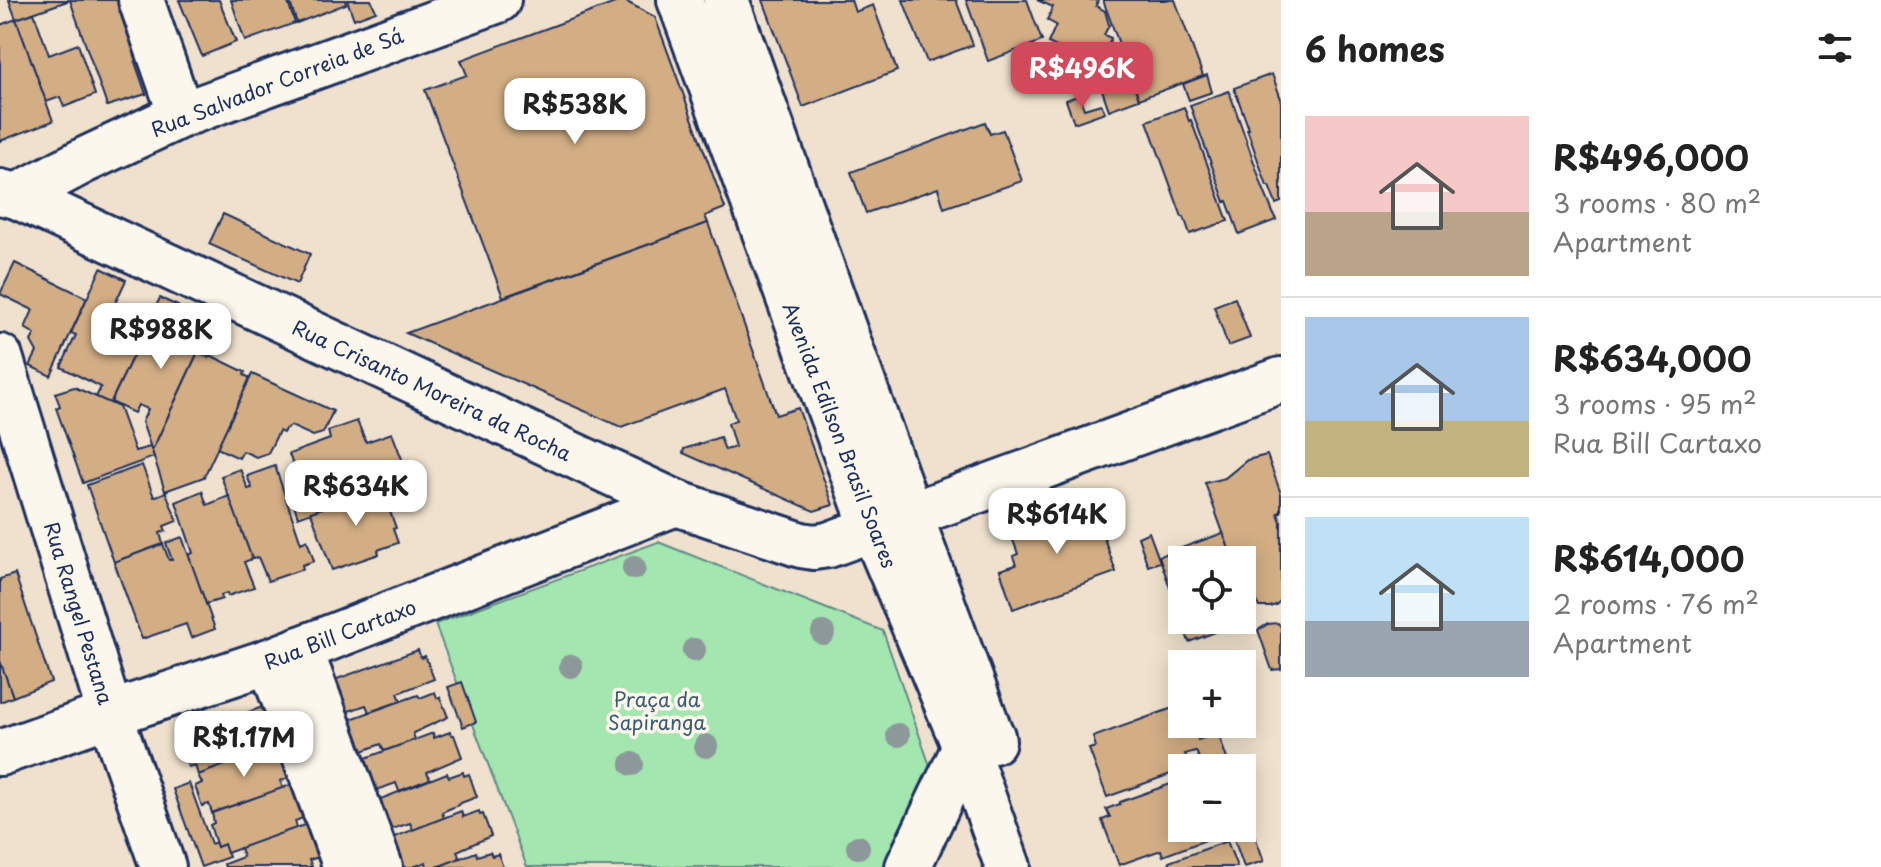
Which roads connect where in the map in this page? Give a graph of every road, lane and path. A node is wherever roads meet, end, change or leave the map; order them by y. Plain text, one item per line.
1 (141, 0) edge
2 (498, 0) edge
3 (680, 0) edge
4 (726, 0) edge
5 (430, 12) edge
6 (181, 115) junction
7 (8, 194) edge
8 (0, 357) edge
9 (1281, 380) edge
10 (676, 503) junction
11 (891, 522) junction
12 (285, 655) junction
13 (110, 714) junction
14 (978, 741) junction
15 (0, 753) edge
16 (163, 867) edge
17 (346, 867) edge
18 (380, 867) edge
19 (908, 867) edge
20 (1008, 867) edge
21 (1039, 867) edge

1 - 6 street
2 - 5 street, Rua Salvador Correia de Sá
3 - 11 street, Avenida Edilson Brasil Soares
4 - 11 street, Avenida Edilson Brasil Soares
5 - 6 street, Rua Salvador Correia de Sá
6 - 7 street, Rua Salvador Correia de Sá
7 - 10 street, Rua Crisanto Moreira da Rocha
8 - 13 street, Rua Rangel Pestana
9 - 11 street, Rua Crisanto Moreira da Rocha
10 - 11 street, Rua Crisanto Moreira da Rocha
10 - 12 street, Rua Bill Cartaxo
11 - 14 street, Avenida Edilson Brasil Soares
12 - 13 street, Rua Bill Cartaxo
12 - 17 street
12 - 18 street
13 - 15 street, Rua Bill Cartaxo
13 - 16 street, Rua Rangel Pestana
14 - 19 street
14 - 20 street, Avenida Edilson Brasil Soares
14 - 21 street, Avenida Edilson Brasil Soares

